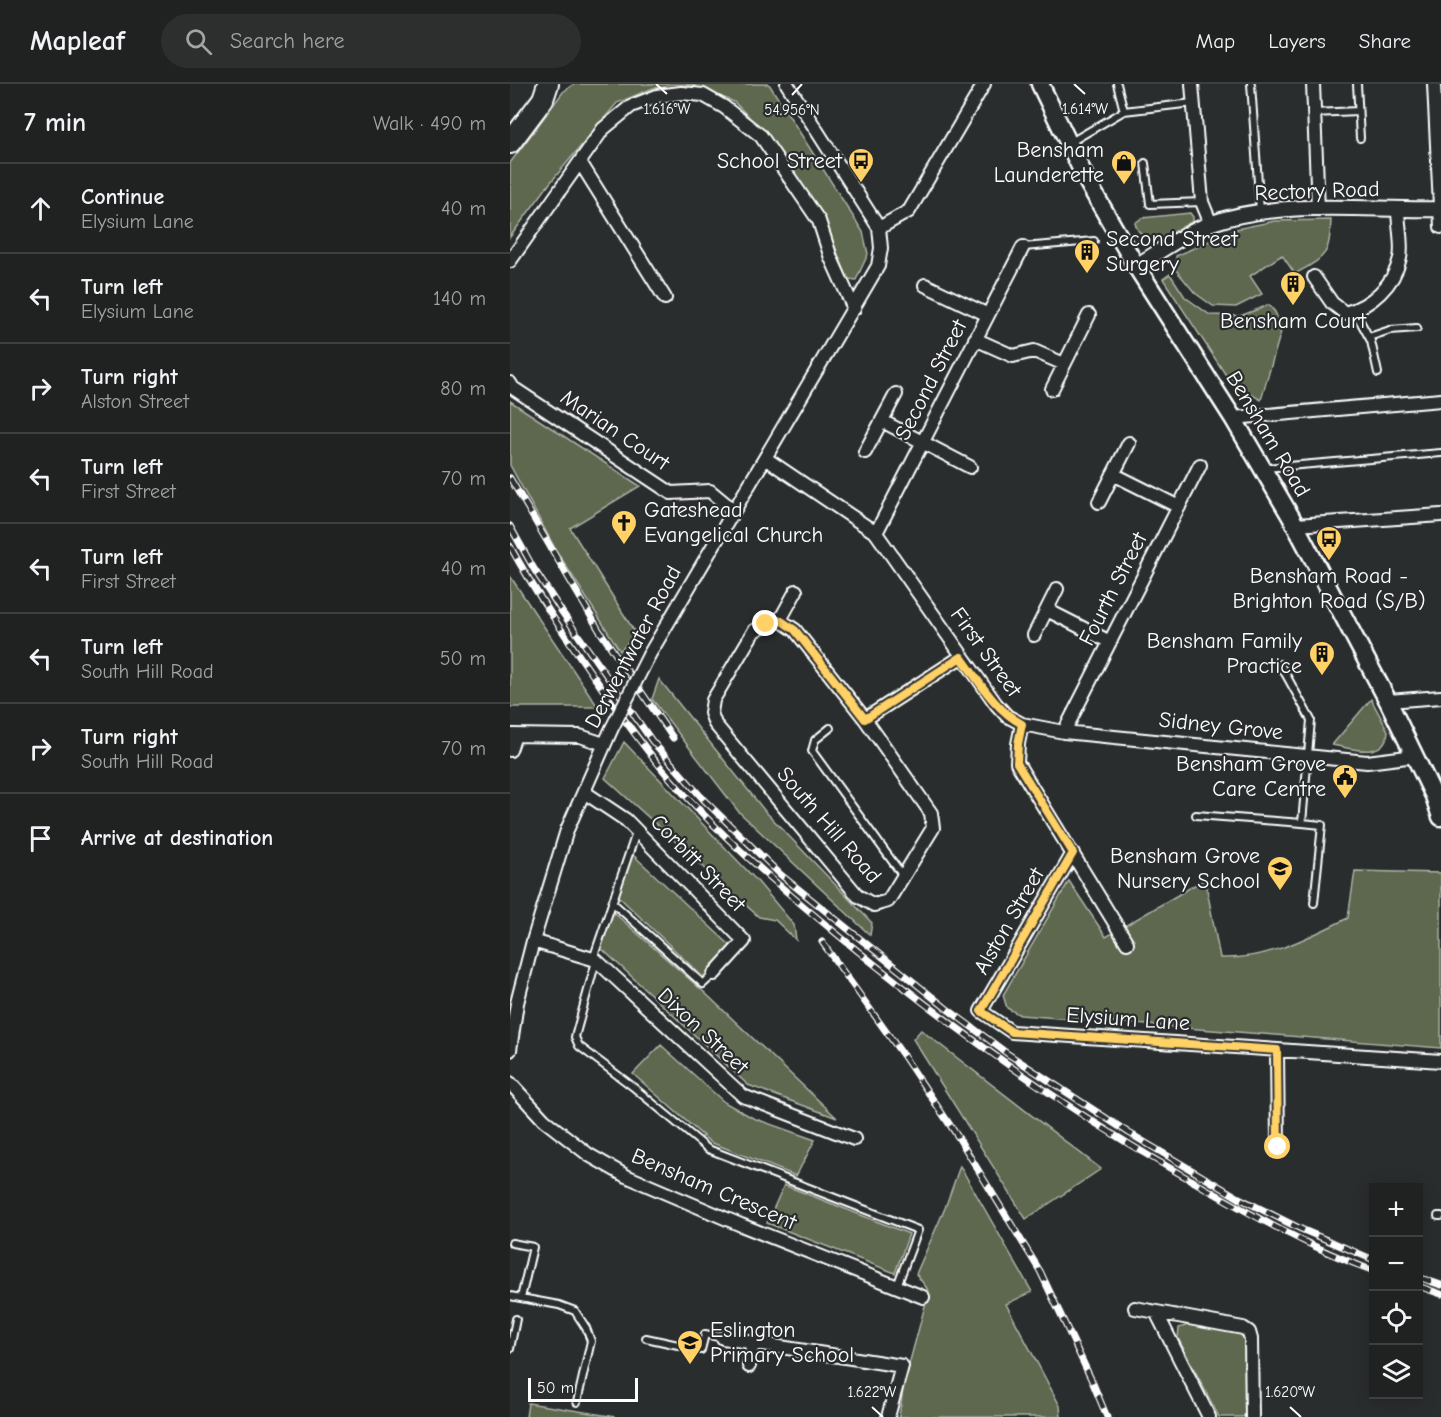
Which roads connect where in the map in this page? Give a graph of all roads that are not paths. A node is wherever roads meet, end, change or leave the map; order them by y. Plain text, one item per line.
1 (557, 84) edge
2 (787, 84) edge
3 (984, 84) edge
4 (1040, 84) edge
5 (1117, 84) edge
6 (1192, 84) edge
7 (1251, 84) edge
8 (1312, 84) edge
9 (1357, 84) edge
10 (1434, 84) edge
11 (546, 92) edge
12 (1193, 103) junction
13 (1124, 111) junction
14 (1358, 111) junction
15 (1314, 114) junction
16 (1438, 118) edge
17 (1360, 138) dead end
18 (510, 143) edge
19 (1068, 143) junction
20 (580, 162) junction
21 (1145, 163) dead end
22 (1202, 202) junction
23 (1318, 208) junction
24 (1440, 209) edge
25 (1398, 210) junction
26 (1260, 211) junction
27 (1211, 224) junction
28 (1441, 227) edge
29 (879, 228) junction
30 (1094, 241) dead end
31 (1023, 247) joint
32 (510, 261) edge
33 (1136, 266) junction
34 (1314, 277) dead end
35 (925, 285) dead end
36 (665, 298) dead end
37 (854, 309) junction
38 (1354, 310) junction
39 (988, 315) junction
40 (1089, 315) dead end
41 (1417, 328) dead end
42 (1369, 337) junction
43 (975, 339) junction
44 (1064, 364) junction
45 (1378, 373) dead end
46 (510, 384) edge
47 (1052, 389) dead end
48 (896, 394) dead end
49 (1441, 400) edge
50 (1233, 418) junction
51 (882, 421) junction
52 (923, 443) junction
53 (1129, 443) dead end
54 (865, 452) dead end
55 (1441, 453) edge
56 (765, 458) junction
57 (1200, 465) dead end
58 (970, 467) dead end
59 (1262, 468) junction
60 (1113, 474) junction
61 (1099, 502) dead end
62 (1179, 507) junction
63 (733, 510) junction
64 (1441, 515) edge
65 (1296, 525) junction
66 (876, 533) junction
67 (1057, 589) dead end
68 (796, 591) dead end
69 (1047, 610) junction
70 (780, 620) junction
71 (1034, 635) dead end
72 (1110, 642) junction
73 (961, 657) junction
74 (1280, 664) dead end
75 (1441, 697) edge
76 (1388, 701) junction
77 (865, 719) junction
78 (1022, 724) junction
79 (830, 728) dead end
80 (1064, 732) junction
81 (512, 735) edge
82 (604, 744) junction
83 (510, 750) edge
84 (1308, 756) junction
85 (1415, 756) junction
86 (584, 792) junction
87 (1437, 796) edge
88 (1196, 815) dead end
89 (1441, 817) edge
90 (1302, 823) junction
91 (637, 830) junction
92 (1073, 853) junction
93 (903, 876) junction
94 (612, 902) junction
95 (1314, 903) dead end
96 (533, 941) junction
97 (1127, 943) dead end
98 (594, 960) junction
99 (714, 974) joint
100 (514, 1003) edge
101 (981, 1011) joint
102 (510, 1050) edge
103 (1277, 1050) junction
104 (1441, 1061) edge
105 (510, 1083) edge
106 (855, 1139) dead end
107 (1278, 1147) dead end
108 (512, 1243) dead end
109 (897, 1286) junction
110 (510, 1296) edge
111 (922, 1297) dead end
112 (521, 1298) junction
113 (1135, 1308) dead end
114 (1156, 1312) junction
115 (516, 1319) dead end
116 (646, 1338) dead end
117 (723, 1338) joint
118 (753, 1342) junction
119 (510, 1349) edge
120 (749, 1366) dead end
121 (577, 1402) dead end
122 (888, 1417) edge
123 (1209, 1417) edge
124 (1252, 1417) edge

1 - 11 highway
2 - 29 street
3 - 29 street
4 - 19 main road, Bensham Road
5 - 13 lane
6 - 12 street
7 - 26 lane
8 - 15 street
9 - 14 lane
10 - 16 street
11 - 18 highway
12 - 13 lane
12 - 22 street
13 - 19 lane
14 - 15 lane
14 - 17 lane
15 - 23 street
16 - 24 street
19 - 33 main road, Bensham Road
20 - 32 street
20 - 36 street
20 - 37 street
21 - 22 lane
22 - 27 street
23 - 25 street, Rectory Road
23 - 26 street, Rectory Road
24 - 25 street, Rectory Road
24 - 28 street
25 - 38 street
26 - 27 street, Rectory Road
27 - 33 street, Rectory Road
29 - 37 street, Derwentwater Road
30 - 31 lane
31 - 39 street, Second Street
33 - 50 main road, Bensham Road
34 - 38 street
35 - 39 street
37 - 56 street, Derwentwater Road
38 - 42 lane
39 - 43 street, Second Street
40 - 44 street
41 - 42 lane
42 - 45 lane
43 - 44 street
43 - 52 street, Second Street
44 - 47 street
46 - 63 street, Marian Court
48 - 51 street
49 - 50 street
50 - 59 main road, Bensham Road
51 - 52 street
51 - 54 street
52 - 58 street
52 - 66 street, Second Street
53 - 60 street
55 - 59 lane
56 - 63 street, Derwentwater Road
56 - 66 street, First Street
57 - 62 street, Fourth Street
59 - 65 main road, Bensham Road
60 - 61 street
60 - 62 street
62 - 72 street, Fourth Street
63 - 82 street, Derwentwater Road, bridge
64 - 65 street
65 - 76 main road, Bensham Road
66 - 73 street, First Street
67 - 69 street
68 - 70 street
69 - 71 street
69 - 72 street
70 - 77 street, South Hill Road
70 - 93 street, South Hill Road
72 - 80 street, Fourth Street
73 - 77 street
73 - 78 street, First Street
74 - 84 lane
75 - 76 street
76 - 85 main road, Bensham Road
77 - 93 street, South Hill Road
78 - 80 street, Sidney Grove
78 - 92 street, First Street
79 - 93 lane
80 - 84 street, Sidney Grove
81 - 82 street
81 - 83 street
82 - 86 street, Derwentwater Road
84 - 85 street, Sidney Grove
84 - 90 lane
85 - 87 main road, Bensham Road
86 - 91 street, Corbitt Street
86 - 96 street, Derwentwater Road
87 - 89 main road, Bensham Road
88 - 90 lane
90 - 95 lane
91 - 94 lane
91 - 99 street, Corbitt Street
92 - 97 street, First Street
92 - 101 street, Alston Street
94 - 98 lane
94 - 99 lane
96 - 98 street, Dixon Street
96 - 100 street, Derwentwater Road
98 - 106 street, Dixon Street
98 - 109 lane
100 - 102 street, Derwentwater Road
101 - 103 street, Elysium Lane
103 - 104 street, Elysium Lane
103 - 107 street
105 - 109 street, Bensham Crescent
108 - 112 lane
109 - 111 street, Bensham Crescent
110 - 112 lane
112 - 121 lane
113 - 114 street
114 - 123 street
114 - 124 street
115 - 119 lane
116 - 117 lane
117 - 118 street
118 - 120 street
118 - 122 street

